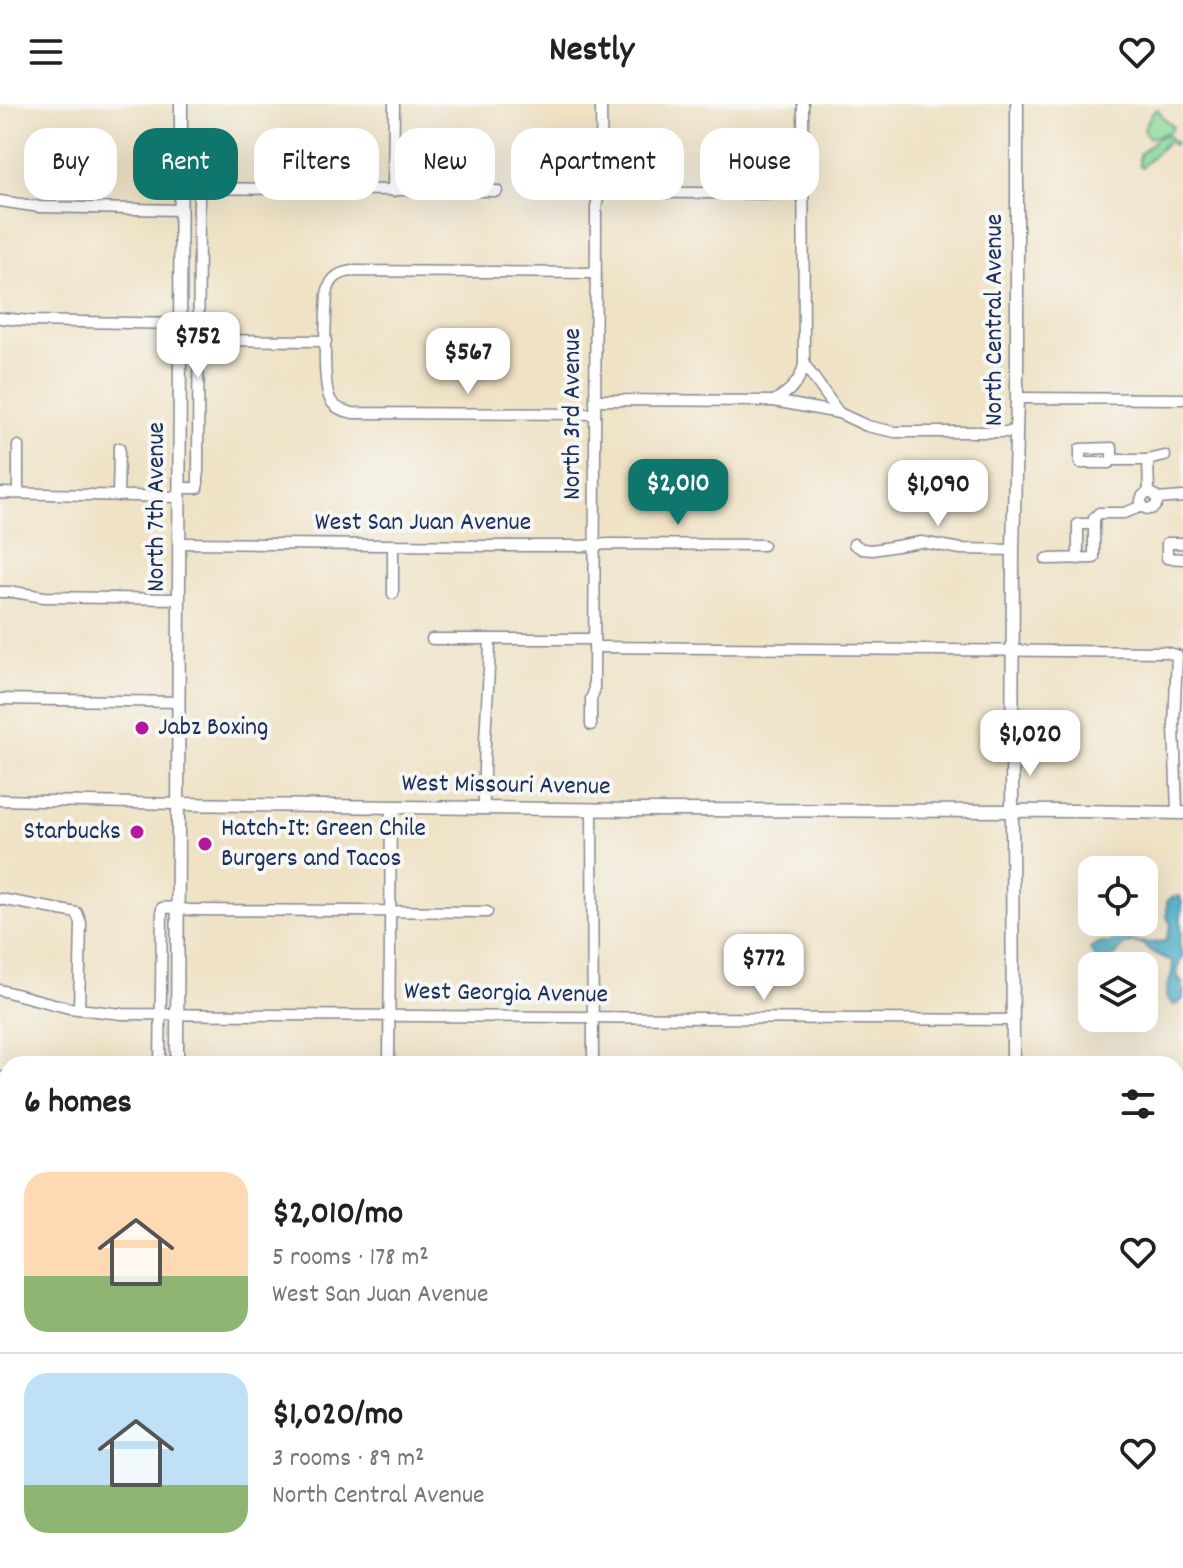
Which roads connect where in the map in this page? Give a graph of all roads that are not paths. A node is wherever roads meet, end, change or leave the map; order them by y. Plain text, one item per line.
1 (181, 104) edge
2 (394, 104) edge
3 (601, 104) edge
4 (803, 104) edge
5 (1017, 104) edge
6 (181, 128) edge
7 (601, 128) edge
8 (803, 128) edge
9 (238, 189) edge
10 (393, 191) junction
11 (497, 191) dead end
12 (180, 200) edge
13 (199, 200) edge
14 (597, 200) edge
15 (803, 200) edge
16 (0, 201) edge
17 (180, 210) junction
18 (595, 273) junction
19 (0, 318) edge
20 (180, 324) junction
21 (180, 340) junction
22 (197, 340) junction
23 (326, 341) junction
24 (804, 364) junction
25 (1017, 398) junction
26 (1183, 399) edge
27 (595, 400) junction
28 (774, 401) junction
29 (839, 413) junction
30 (595, 414) junction
31 (1017, 432) junction
32 (18, 446) dead end
33 (119, 448) dead end
34 (1165, 456) dead end
35 (1112, 460) dead end
36 (1148, 460) junction
37 (179, 492) junction
38 (0, 493) edge
39 (18, 493) junction
40 (118, 496) junction
41 (1153, 496) junction
42 (1183, 497) edge
43 (179, 543) junction
44 (1183, 543) edge
45 (854, 544) dead end
46 (393, 545) junction
47 (595, 545) junction
48 (763, 545) dead end
49 (1013, 550) junction
50 (1046, 559) dead end
51 (1183, 559) edge
52 (0, 592) edge
53 (393, 594) dead end
54 (179, 599) junction
55 (432, 639) dead end
56 (490, 639) junction
57 (594, 643) junction
58 (1013, 650) junction
59 (0, 699) edge
60 (179, 702) junction
61 (591, 725) dead end
62 (0, 800) edge
63 (178, 804) junction
64 (391, 807) junction
65 (484, 808) junction
66 (592, 809) junction
67 (1012, 811) junction
68 (1180, 813) edge
69 (0, 899) edge
70 (178, 910) junction
71 (390, 911) junction
72 (487, 912) dead end
73 (0, 990) edge
74 (79, 1009) junction
75 (160, 1014) junction
76 (178, 1015) junction
77 (389, 1015) junction
78 (593, 1017) junction
79 (1013, 1020) junction
80 (160, 1056) edge
81 (177, 1056) edge
82 (389, 1056) edge
83 (593, 1056) edge
84 (1013, 1056) edge

1 - 6 main road, North 7th Avenue
2 - 10 street
3 - 7 street, North 3rd Avenue
4 - 8 street
5 - 25 main road, North Central Avenue
9 - 10 street
10 - 11 street
12 - 17 main road, North 7th Avenue
13 - 22 street
14 - 18 street, North 3rd Avenue
15 - 24 street
16 - 17 street
17 - 20 main road, North 7th Avenue
18 - 23 street
18 - 27 street, North 3rd Avenue
19 - 20 street
20 - 21 main road, North 7th Avenue
21 - 22 street
21 - 37 main road, North 7th Avenue
22 - 23 street
22 - 37 street
23 - 30 street
24 - 28 street
24 - 29 street
25 - 26 street
25 - 31 main road, North Central Avenue
27 - 28 street
27 - 30 street, North 3rd Avenue
28 - 29 street
29 - 31 street
30 - 47 street, North 3rd Avenue
31 - 49 main road, North Central Avenue
32 - 39 street
33 - 40 street
34 - 36 street
35 - 36 street
36 - 41 street
37 - 40 street
37 - 43 main road, North 7th Avenue
38 - 39 street
39 - 40 street
41 - 42 street
41 - 50 street
43 - 46 street, West San Juan Avenue
43 - 54 main road, North 7th Avenue
44 - 51 street
45 - 49 street
46 - 47 street, West San Juan Avenue
46 - 53 street
47 - 48 street, West San Juan Avenue
47 - 57 street, North 3rd Avenue
49 - 58 main road, North Central Avenue
52 - 54 street
54 - 60 main road, North 7th Avenue
55 - 56 street
56 - 57 street
56 - 65 street
57 - 58 street
57 - 61 street, North 3rd Avenue
58 - 67 main road, North Central Avenue
58 - 68 street
59 - 60 street
60 - 63 main road, North 7th Avenue
62 - 63 street, West Missouri Avenue
63 - 64 main road, West Missouri Avenue
63 - 70 main road, North 7th Avenue
64 - 65 main road, West Missouri Avenue
64 - 71 street
65 - 66 main road, West Missouri Avenue
66 - 67 main road, West Missouri Avenue
66 - 78 street
67 - 68 main road, West Missouri Avenue
67 - 79 main road, North Central Avenue
69 - 74 street
70 - 71 street
70 - 75 street
70 - 76 main road, North 7th Avenue
71 - 72 street
71 - 77 street
73 - 74 street, West Georgia Avenue
74 - 75 street, West Georgia Avenue
75 - 76 street, West Georgia Avenue
75 - 80 street
76 - 77 street, West Georgia Avenue
76 - 81 main road, North 7th Avenue
77 - 78 street, West Georgia Avenue
77 - 82 street
78 - 79 street, West Georgia Avenue
78 - 83 street
79 - 84 main road, North Central Avenue

